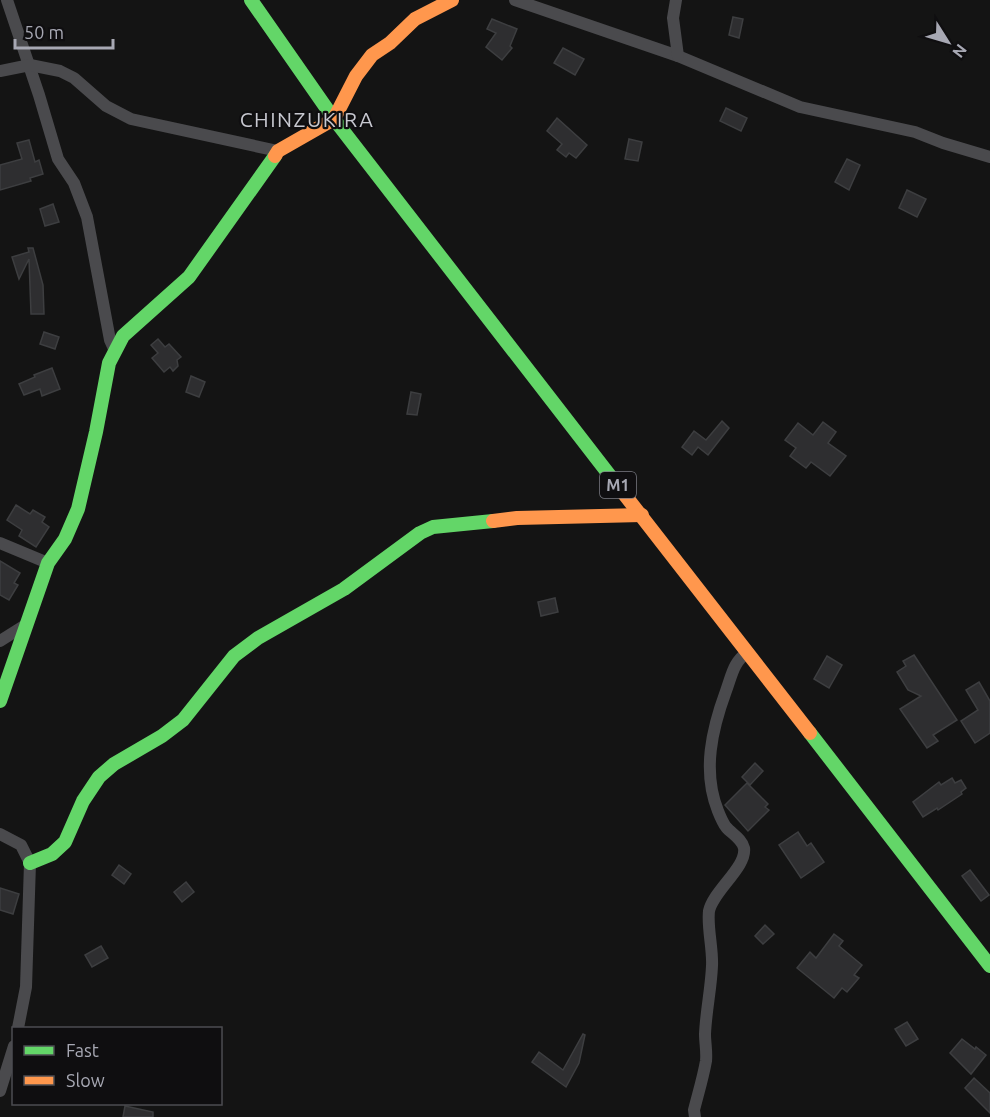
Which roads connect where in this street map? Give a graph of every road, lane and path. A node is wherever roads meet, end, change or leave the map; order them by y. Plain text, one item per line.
1 (7, 0) edge
2 (251, 0) edge
3 (452, 0) edge
4 (515, 0) edge
5 (676, 0) edge
6 (678, 56) junction
7 (30, 65) junction
8 (0, 71) edge
9 (334, 119) junction
10 (278, 151) junction
11 (990, 157) edge
12 (115, 351) junction
13 (642, 515) junction
14 (0, 543) edge
15 (48, 563) junction
16 (28, 623) junction
17 (0, 641) edge
18 (748, 652) junction
19 (0, 701) edge
20 (0, 834) edge
21 (30, 863) junction
22 (990, 966) edge
23 (18, 1027) edge
24 (12, 1052) edge
25 (0, 1091) edge
26 (695, 1117) edge

1 - 7 street
2 - 9 main road, M1
3 - 9 main road
4 - 6 street
5 - 6 street
6 - 11 street
7 - 8 street
7 - 10 street
7 - 12 street
9 - 10 main road
9 - 13 main road, M1
10 - 12 main road
12 - 15 main road
13 - 18 main road, M1
13 - 21 main road
14 - 15 street
15 - 16 main road
16 - 17 street
16 - 19 main road
18 - 22 main road, M1
18 - 26 street
20 - 21 street
21 - 23 street
24 - 25 street

